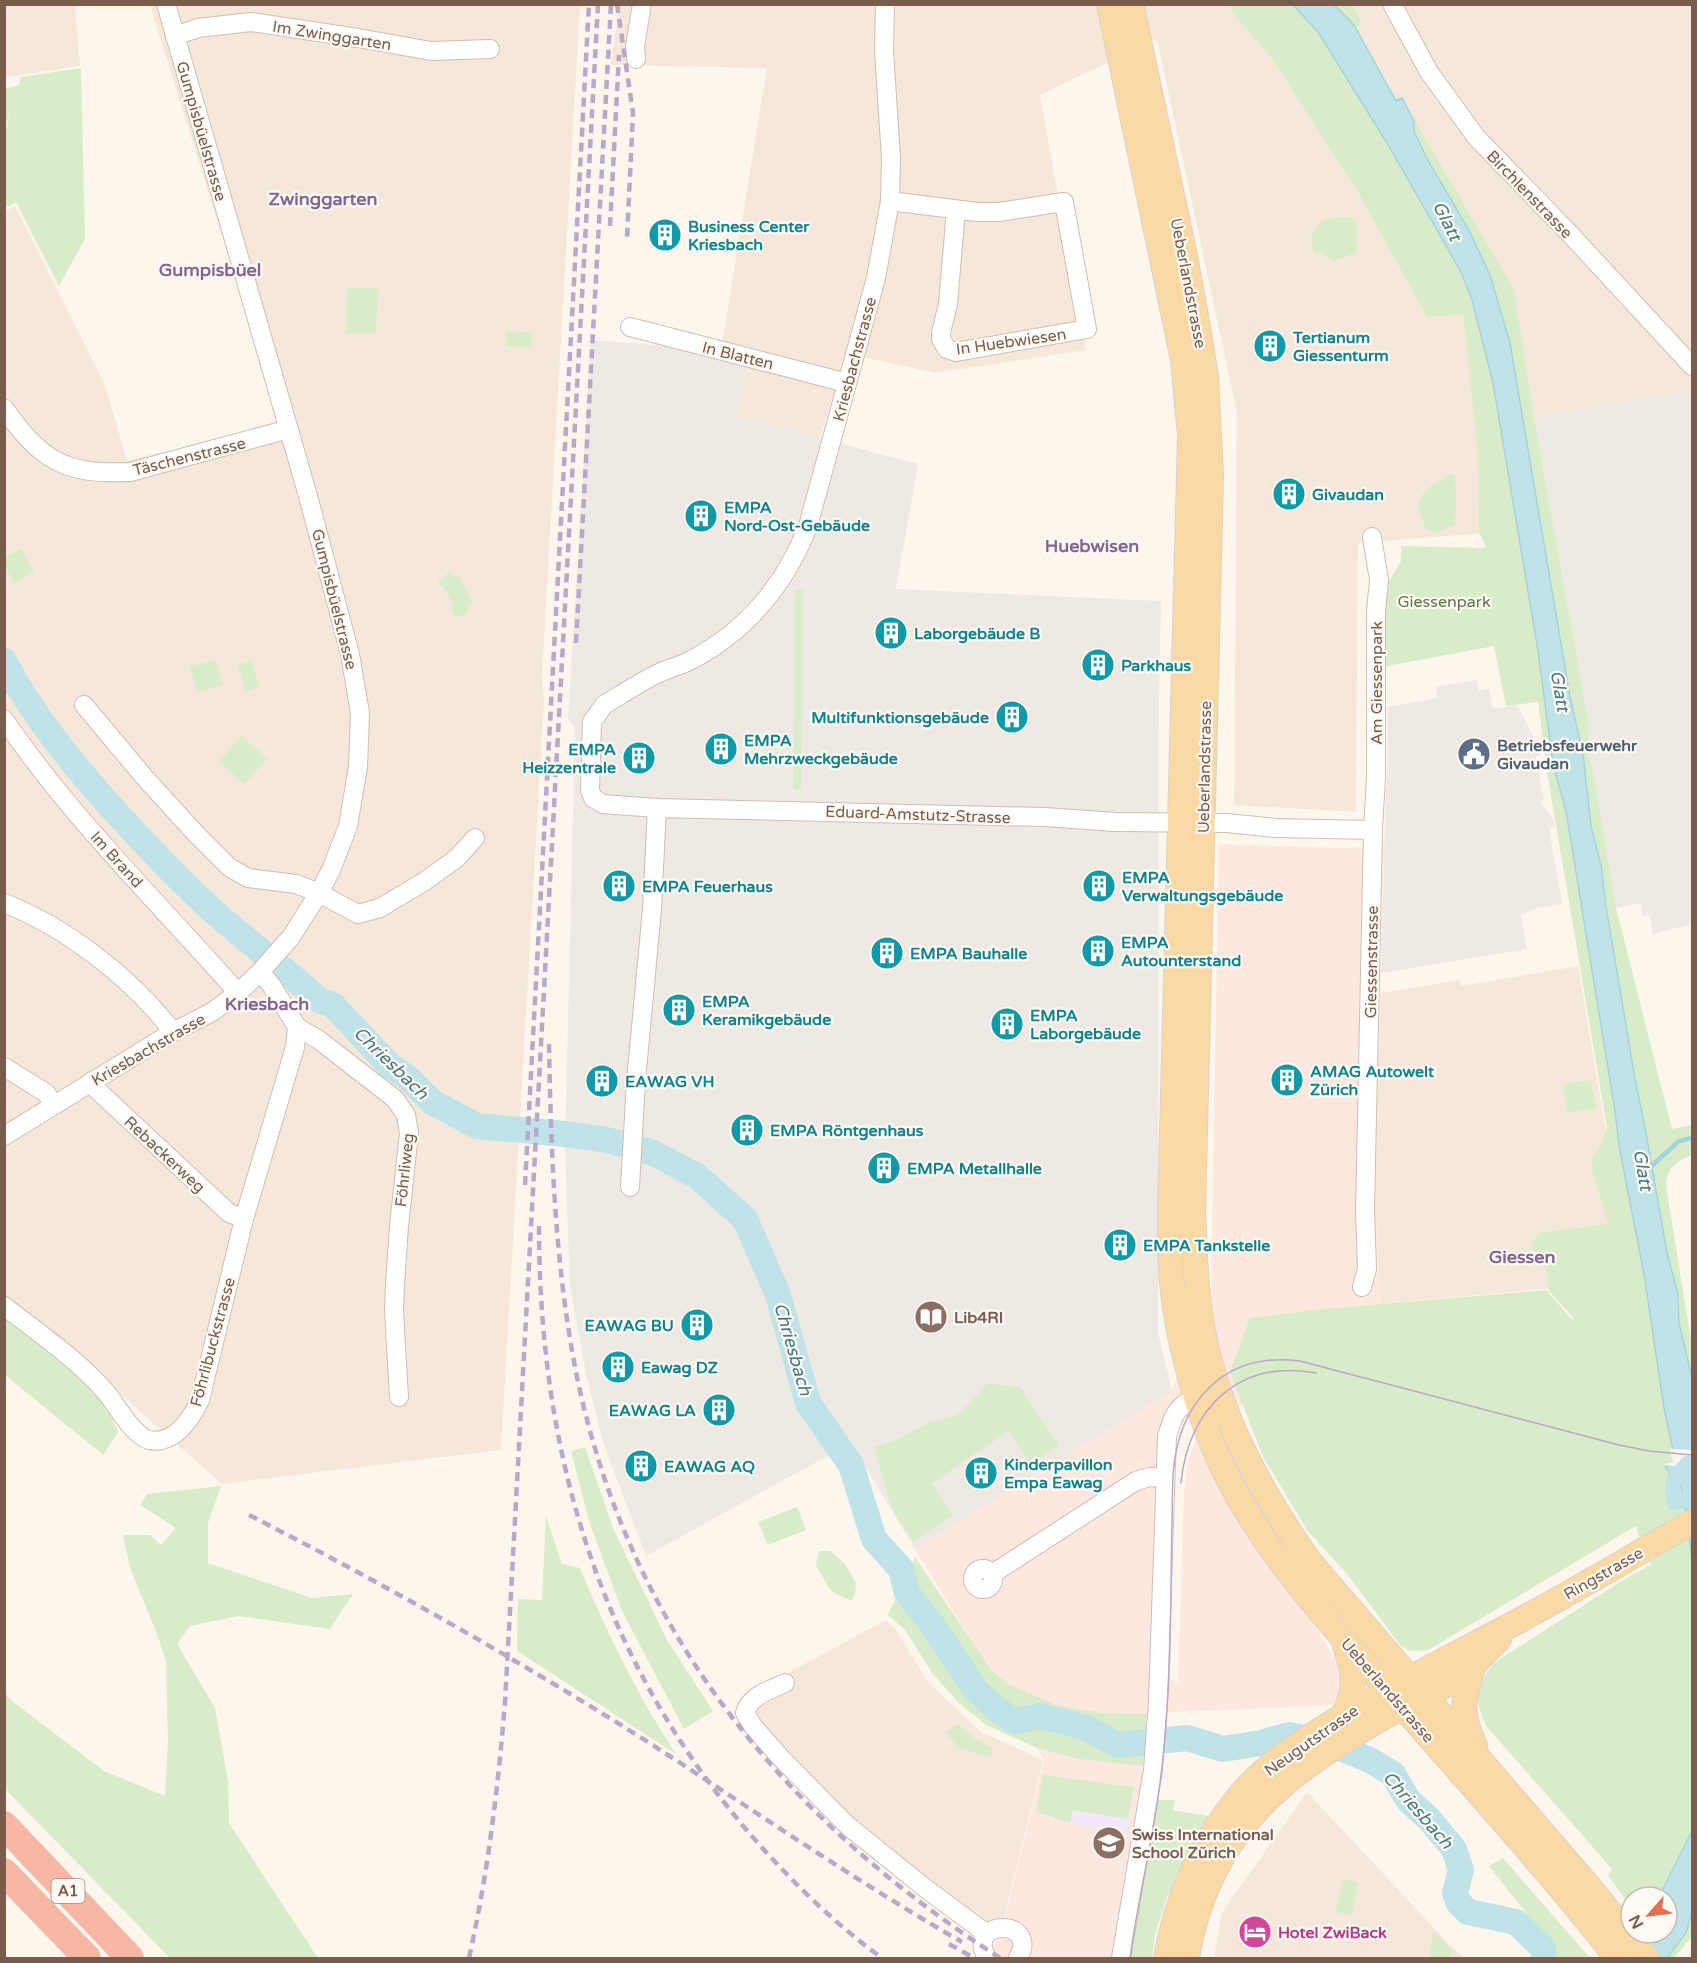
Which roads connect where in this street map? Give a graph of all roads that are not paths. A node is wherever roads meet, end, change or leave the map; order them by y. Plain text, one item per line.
1 (166, 4) edge
2 (642, 4) edge
3 (885, 4) edge
4 (1110, 4) edge
5 (1131, 4) edge
6 (1392, 4) edge
7 (175, 36) junction
8 (490, 49) dead end
9 (636, 59) dead end
10 (890, 201) junction
11 (956, 210) junction
12 (630, 327) dead end
13 (1692, 366) edge
14 (847, 383) junction
15 (4, 408) edge
16 (289, 429) junction
17 (1372, 537) dead end
18 (689, 662) joint
19 (84, 705) dead end
20 (4, 719) edge
21 (657, 808) junction
22 (1179, 823) junction
23 (1203, 823) junction
24 (1373, 830) junction
25 (475, 838) dead end
26 (319, 894) junction
27 (4, 903) edge
28 (262, 970) junction
29 (238, 993) junction
30 (297, 1027) junction
31 (173, 1032) junction
32 (4, 1067) edge
33 (92, 1082) junction
34 (54, 1105) junction
35 (4, 1136) edge
36 (630, 1187) dead end
37 (244, 1219) junction
38 (1362, 1287) dead end
39 (4, 1306) edge
40 (399, 1397) dead end
41 (1195, 1397) junction
42 (1165, 1478) junction
43 (1281, 1519) junction
44 (1692, 1522) edge
45 (992, 1574) dead end
46 (1513, 1624) junction
47 (1340, 1636) junction
48 (1474, 1664) junction
49 (784, 1683) dead end
50 (1417, 1687) junction
51 (1395, 1699) junction
52 (1346, 1713) junction
53 (1484, 1765) junction
54 (4, 1826) edge
55 (4, 1872) edge
56 (987, 1934) junction
57 (1642, 1951) edge
58 (1023, 1957) edge
59 (87, 1959) edge
60 (130, 1959) edge
61 (987, 1959) edge
62 (1121, 1959) edge
63 (1166, 1959) edge
64 (1187, 1959) edge
65 (1617, 1959) edge

1 - 7 street, Gumpisbüelstrasse
2 - 9 street
3 - 10 street, Kriesbachstrasse
4 - 22 main road, Ueberlandstrasse
5 - 23 main road, Ueberlandstrasse
6 - 13 street, Birchlenstrasse
7 - 8 street, Im Zwinggarten
7 - 16 street, Gumpisbüelstrasse
10 - 11 street, In Huebwiesen
10 - 14 street, Kriesbachstrasse
11 - 11 street, In Huebwiesen
12 - 14 street, In Blatten
14 - 18 street, Kriesbachstrasse
15 - 16 street, Täschenstrasse
16 - 26 street, Gumpisbüelstrasse
17 - 24 street, Am Giessenpark
18 - 21 street, Eduard-Amstutz-Strasse
19 - 26 street
20 - 29 street, Im Brand
21 - 22 street, Eduard-Amstutz-Strasse
21 - 36 street
22 - 23 street
22 - 41 main road, Ueberlandstrasse
23 - 24 street
23 - 43 main road, Ueberlandstrasse
24 - 38 street, Giessenstrasse
25 - 26 street
26 - 28 street, Kriesbachstrasse
27 - 31 street
28 - 29 street, Kriesbachstrasse
28 - 30 street, Föhrliweg
29 - 31 street, Kriesbachstrasse
30 - 37 street, Föhrlibuckstrasse
30 - 40 street, Föhrliweg
31 - 33 street, Kriesbachstrasse
32 - 34 street
33 - 34 street, Kriesbachstrasse
33 - 37 street, Rebackerweg
34 - 35 street, Kriesbachstrasse
37 - 39 street, Föhrlibuckstrasse
41 - 42 street
41 - 43 street, Ueberlandstrasse
41 - 47 main road, Ueberlandstrasse
42 - 45 street
42 - 62 street
43 - 50 main road, Ueberlandstrasse
44 - 46 main road, Ringstrasse
46 - 48 main road, Ringstrasse
46 - 50 main road, Ringstrasse
47 - 51 main road, Ueberlandstrasse
47 - 52 main road
48 - 50 main road, Ringstrasse
48 - 53 main road
49 - 56 street
50 - 51 main road, Ringstrasse
50 - 53 main road, Ueberlandstrasse
51 - 52 main road, Neugutstrasse
51 - 64 main road, Neugutstrasse
51 - 65 main road, Ueberlandstrasse
52 - 63 main road, Neugutstrasse
53 - 57 main road, Ueberlandstrasse
54 - 60 highway, A1
55 - 59 highway, A1
56 - 58 street
56 - 61 street

